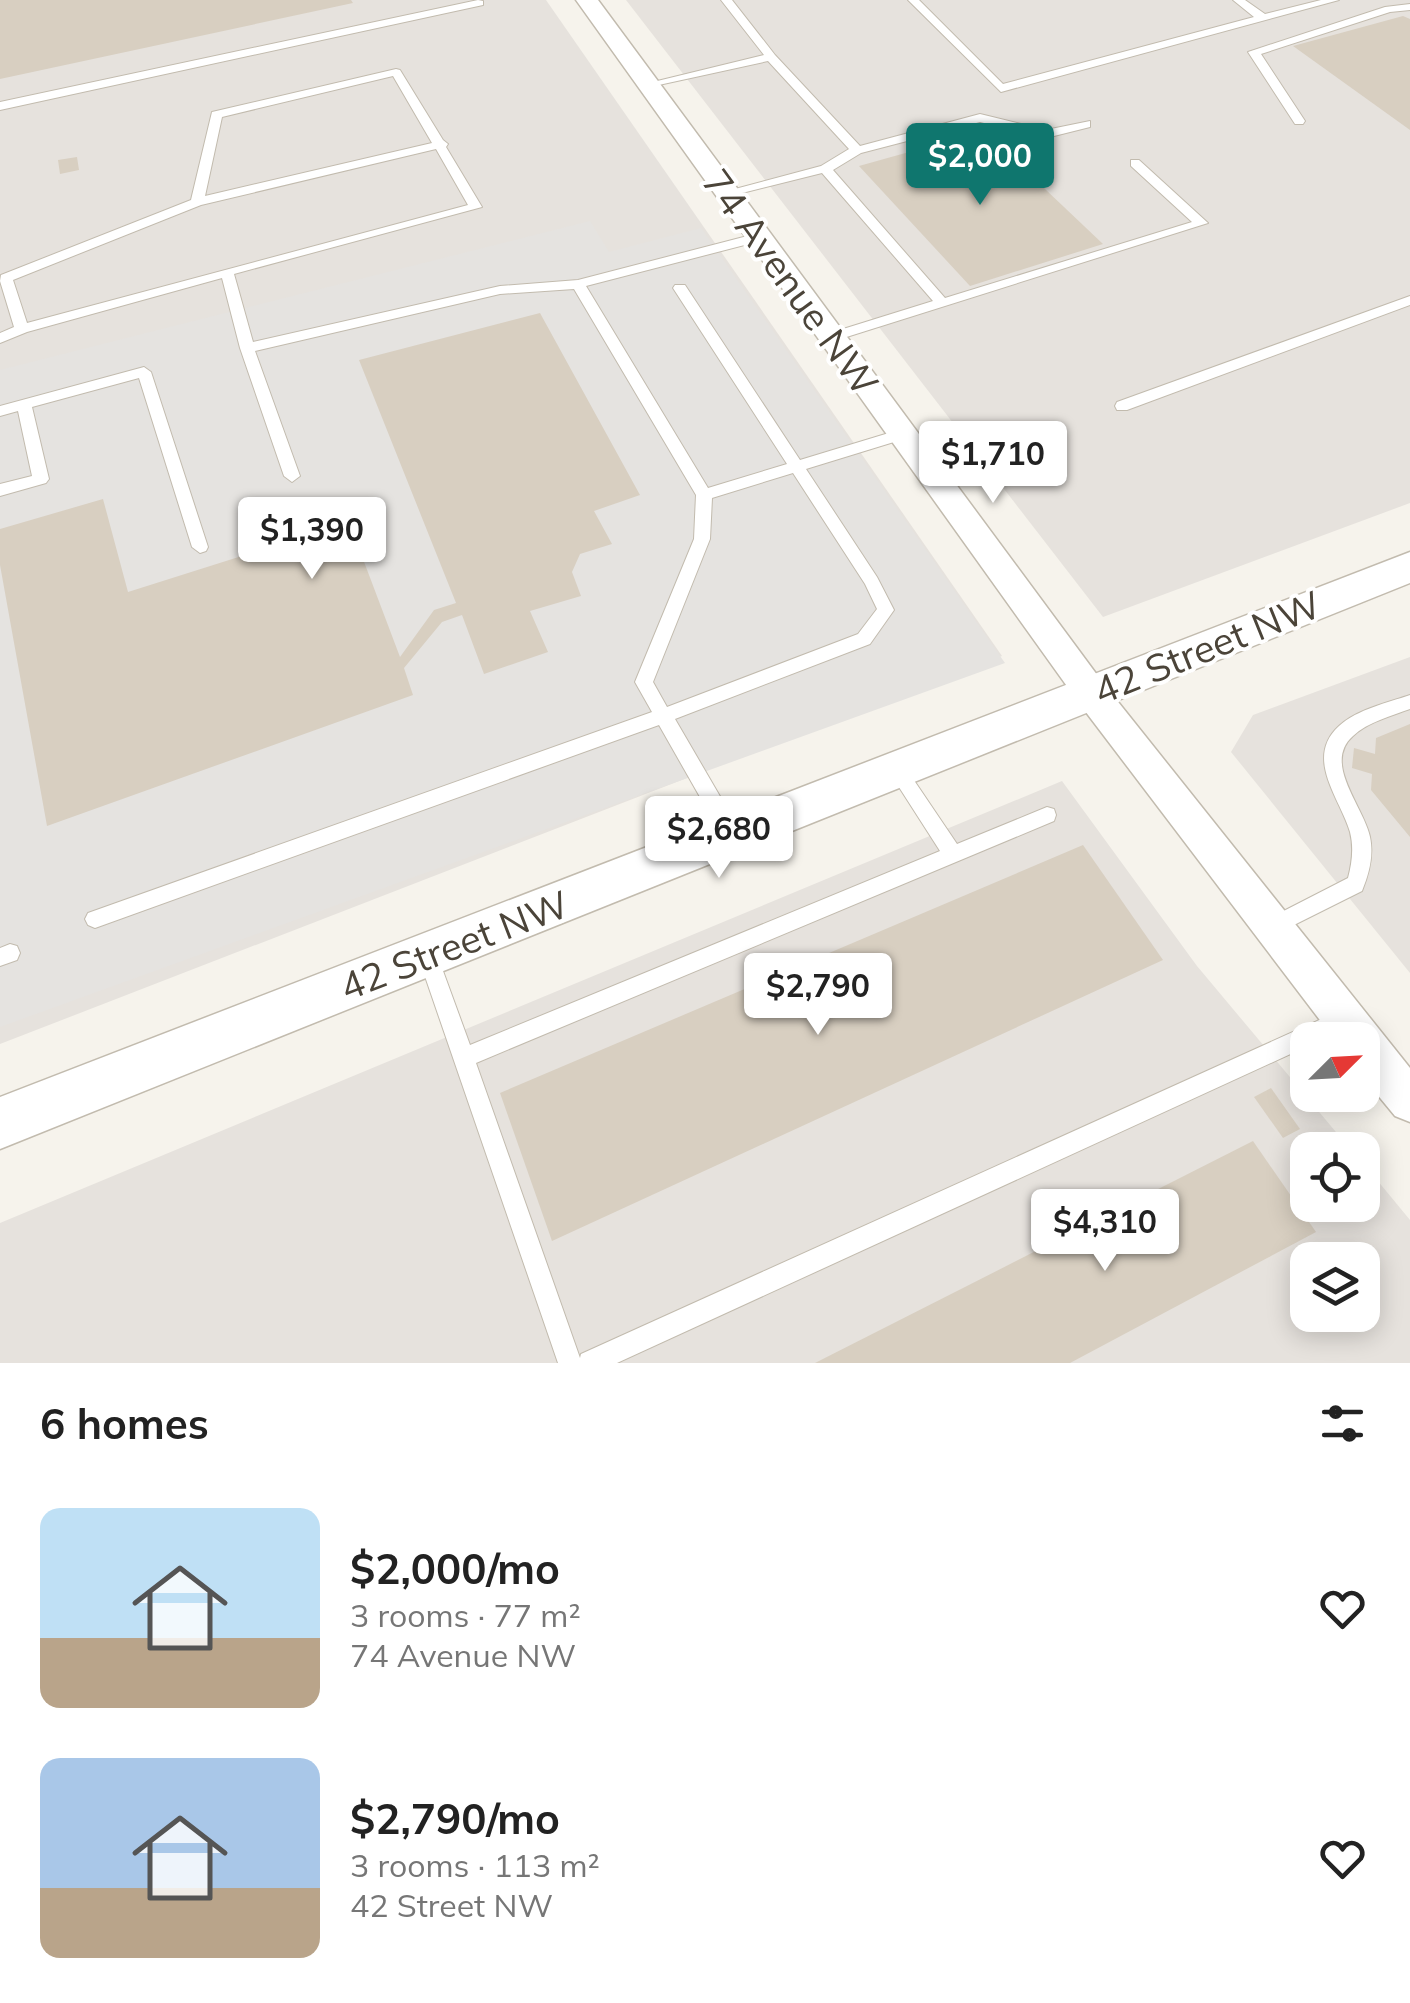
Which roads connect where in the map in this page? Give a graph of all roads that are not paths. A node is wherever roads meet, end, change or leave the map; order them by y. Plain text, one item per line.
1 (493, 0) edge
2 (586, 0) edge
3 (726, 0) edge
4 (913, 0) edge
5 (1238, 0) edge
6 (1334, 0) edge
7 (478, 2) edge
8 (1410, 7) edge
9 (1263, 18) junction
10 (771, 57) junction
11 (649, 86) junction
12 (0, 106) edge
13 (1299, 121) dead end
14 (1086, 124) dead end
15 (442, 144) junction
16 (857, 150) junction
17 (1135, 163) dead end
18 (825, 169) junction
19 (726, 193) junction
20 (197, 202) junction
21 (759, 237) junction
22 (227, 272) junction
23 (578, 284) junction
24 (680, 288) dead end
25 (1410, 300) edge
26 (942, 303) junction
27 (22, 329) junction
28 (832, 337) junction
29 (0, 338) edge
30 (247, 348) junction
31 (24, 404) junction
32 (1122, 406) dead end
33 (0, 411) edge
34 (902, 434) junction
35 (799, 466) junction
36 (292, 476) dead end
37 (0, 490) edge
38 (704, 495) junction
39 (200, 547) dead end
40 (1410, 567) edge
41 (1091, 693) junction
42 (1410, 702) edge
43 (663, 716) junction
44 (897, 770) junction
45 (1047, 815) dead end
46 (732, 835) junction
47 (953, 854) junction
48 (95, 919) dead end
49 (1271, 927) junction
50 (428, 956) junction
51 (1346, 1022) edge
52 (466, 1057) junction
53 (1290, 1062) edge
54 (1380, 1064) edge
55 (1410, 1101) edge
56 (0, 1122) edge
57 (570, 1363) edge
58 (590, 1363) edge

1 - 7 lane
2 - 11 street, 74 Avenue NW
3 - 10 lane
4 - 9 lane
5 - 9 lane
6 - 9 lane
7 - 12 lane
8 - 13 lane
10 - 11 lane
10 - 16 lane
11 - 19 street, 74 Avenue NW
14 - 16 lane
15 - 20 lane
15 - 20 lane
15 - 22 lane
16 - 18 lane
17 - 26 lane
18 - 19 lane
18 - 26 lane
19 - 21 street, 74 Avenue NW
20 - 27 lane
21 - 23 lane
21 - 28 street, 74 Avenue NW
22 - 27 lane
22 - 30 lane
23 - 30 lane
23 - 38 lane
24 - 35 lane
25 - 32 lane
26 - 28 lane
27 - 29 lane
28 - 34 street, 74 Avenue NW
30 - 36 lane
31 - 33 lane
31 - 37 lane
31 - 39 lane
34 - 35 lane
34 - 41 street, 74 Avenue NW
35 - 38 lane
35 - 43 lane
38 - 43 lane
40 - 41 street, 42 Street NW
41 - 44 street, 42 Street NW
41 - 49 street, 74 Avenue NW
42 - 49 lane
43 - 46 lane
43 - 48 lane
44 - 46 street, 42 Street NW
44 - 47 lane
45 - 47 lane
46 - 50 street, 42 Street NW
47 - 52 lane
49 - 51 street, 74 Avenue NW
50 - 52 lane
50 - 56 street, 42 Street NW
52 - 57 lane
53 - 58 lane
54 - 55 street, 74 Avenue NW

